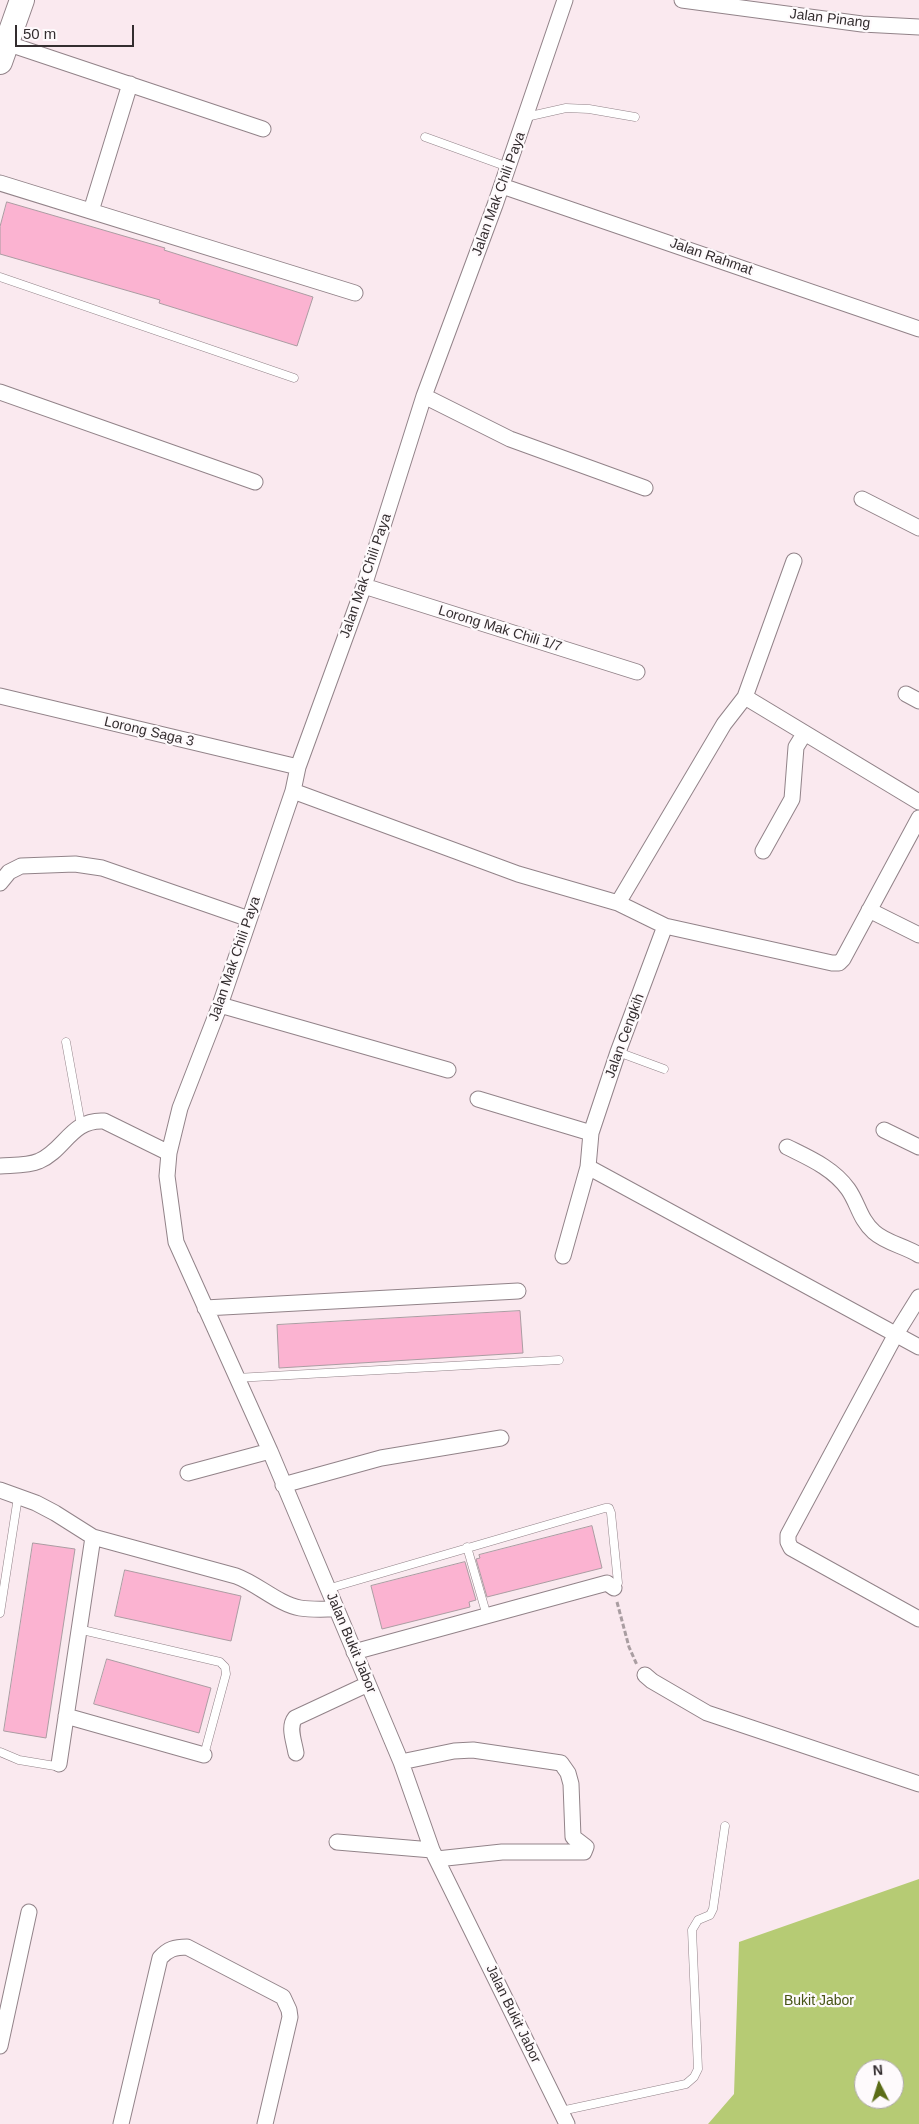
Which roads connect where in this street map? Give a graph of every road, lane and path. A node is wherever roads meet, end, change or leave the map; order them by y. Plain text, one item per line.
1 (22, 0) edge
2 (565, 0) edge
3 (682, 0) edge
4 (919, 27) edge
5 (3, 52) edge
6 (130, 84) junction
7 (526, 117) junction
8 (635, 117) dead end
9 (263, 129) dead end
10 (425, 137) dead end
11 (508, 167) junction
12 (0, 183) edge
13 (502, 186) junction
14 (91, 211) junction
15 (0, 277) edge
16 (355, 293) dead end
17 (919, 329) edge
18 (294, 378) dead end
19 (0, 392) edge
20 (424, 396) junction
21 (255, 482) dead end
22 (645, 488) dead end
23 (862, 499) dead end
24 (919, 528) edge
25 (794, 561) dead end
26 (364, 586) junction
27 (637, 672) dead end
28 (0, 696) edge
29 (745, 697) junction
30 (804, 734) junction
31 (298, 767) junction
32 (293, 791) junction
33 (919, 802) edge
34 (919, 818) edge
35 (763, 851) dead end
36 (0, 883) edge
37 (618, 903) junction
38 (869, 910) junction
39 (249, 919) junction
40 (665, 926) junction
41 (919, 935) edge
42 (220, 1005) junction
43 (66, 1042) dead end
44 (618, 1052) junction
45 (664, 1069) dead end
46 (448, 1070) dead end
47 (478, 1098) dead end
48 (81, 1125) junction
49 (884, 1130) dead end
50 (591, 1133) junction
51 (787, 1147) dead end
52 (919, 1147) edge
53 (169, 1152) junction
54 (0, 1166) edge
55 (588, 1167) junction
56 (919, 1255) edge
57 (563, 1256) dead end
58 (518, 1291) dead end
59 (919, 1297) edge
60 (205, 1308) junction
61 (896, 1334) junction
62 (919, 1347) edge
63 (559, 1360) dead end
64 (236, 1378) junction
65 (501, 1438) dead end
66 (270, 1451) junction
67 (188, 1473) dead end
68 (283, 1485) junction
69 (0, 1490) edge
70 (18, 1496) junction
71 (93, 1537) junction
72 (467, 1547) junction
73 (614, 1588) junction
74 (328, 1589) junction
75 (336, 1609) junction
76 (0, 1612) edge
77 (487, 1616) junction
78 (919, 1619) edge
79 (78, 1629) junction
80 (354, 1652) junction
81 (645, 1675) joint
82 (368, 1684) junction
83 (66, 1716) junction
84 (0, 1752) edge
85 (296, 1753) dead end
86 (204, 1755) joint
87 (402, 1762) junction
88 (59, 1764) joint
89 (919, 1784) edge
90 (725, 1826) dead end
91 (337, 1842) dead end
92 (435, 1855) junction
93 (29, 1912) dead end
94 (0, 2046) edge
95 (564, 2118) edge
96 (121, 2124) edge
97 (265, 2124) edge

1 - 5 main road
2 - 7 street, Jalan Mak Chili Paya
3 - 4 street, Jalan Pinang
5 - 6 street
6 - 9 street
6 - 14 street
7 - 8 lane
7 - 11 street, Jalan Mak Chili Paya
10 - 11 lane
11 - 13 street, Jalan Mak Chili Paya
12 - 14 street
13 - 17 street, Jalan Rahmat
13 - 20 street, Jalan Mak Chili Paya
14 - 16 street
15 - 18 lane
19 - 21 street
20 - 22 street
20 - 26 street, Jalan Mak Chili Paya
23 - 24 street
25 - 29 street
26 - 27 street, Lorong Mak Chili 1/7
26 - 31 street, Jalan Mak Chili Paya
28 - 31 street, Lorong Saga 3
29 - 30 street
29 - 37 street
30 - 33 street
30 - 35 street
31 - 32 street, Jalan Mak Chili Paya
32 - 37 street
32 - 39 street, Jalan Mak Chili Paya
34 - 38 street
36 - 39 street
37 - 40 street
38 - 40 street
38 - 41 street
39 - 42 street, Jalan Mak Chili Paya
40 - 44 street, Jalan Cengkih
42 - 46 street
42 - 53 street, Jalan Mak Chili Paya
43 - 48 lane
44 - 45 lane
44 - 50 street, Jalan Cengkih
47 - 50 street
48 - 53 street
48 - 54 street
49 - 52 street
50 - 55 street, Jalan Cengkih
51 - 56 street
53 - 60 street, Jalan Bukit Jabor
55 - 57 street, Jalan Cengkih
55 - 61 street
58 - 60 street
59 - 61 street
60 - 64 street, Jalan Bukit Jabor
61 - 62 street
61 - 78 street
63 - 64 lane
64 - 66 street, Jalan Bukit Jabor
65 - 68 street
66 - 67 street
66 - 68 street, Jalan Bukit Jabor
68 - 74 street, Jalan Bukit Jabor
69 - 70 street
70 - 71 street
70 - 76 lane
71 - 75 street
71 - 79 street
72 - 73 lane
72 - 74 lane
72 - 77 lane
73 - 77 street
73 - 81 path
74 - 75 street, Jalan Bukit Jabor
75 - 80 street, Jalan Bukit Jabor
77 - 80 street
79 - 83 street
79 - 86 lane
80 - 82 street, Jalan Bukit Jabor
81 - 89 street
82 - 85 street
82 - 87 street, Jalan Bukit Jabor
83 - 86 street
83 - 88 street
84 - 88 lane
87 - 92 street, Jalan Bukit Jabor
87 - 92 street
90 - 95 lane
91 - 92 street
92 - 95 street, Jalan Bukit Jabor
93 - 94 street
96 - 97 street

